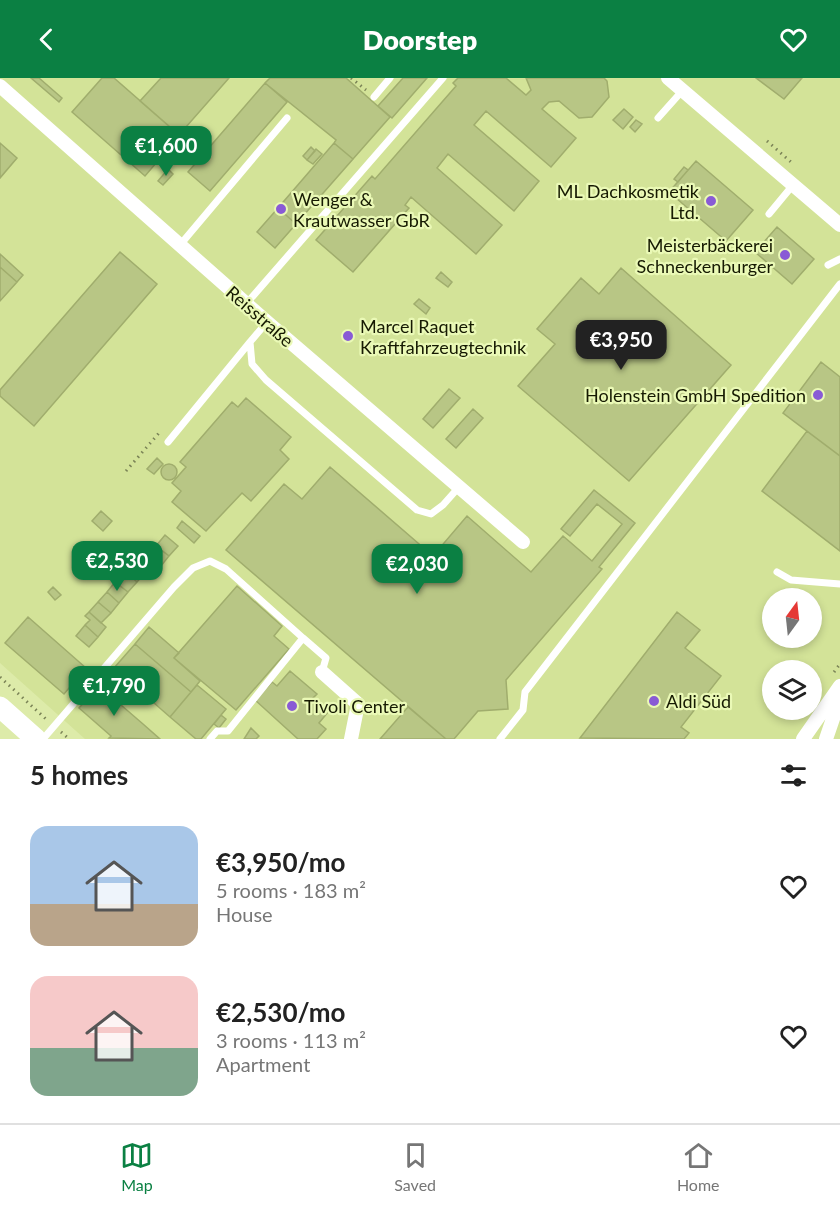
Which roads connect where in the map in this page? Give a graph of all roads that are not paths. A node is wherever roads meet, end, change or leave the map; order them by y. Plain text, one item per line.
1 (390, 78) edge
2 (443, 78) edge
3 (668, 78) edge
4 (0, 86) edge
5 (683, 90) junction
6 (374, 97) road end
7 (287, 118) dead end
8 (658, 118) dead end
9 (793, 185) junction
10 (769, 214) dead end
11 (840, 225) edge
12 (180, 245) junction
13 (840, 259) edge
14 (828, 265) dead end
15 (840, 284) edge
16 (246, 304) junction
17 (267, 322) junction
18 (250, 342) junction
19 (168, 441) dead end
20 (459, 487) junction
21 (523, 542) dead end
22 (777, 572) dead end
23 (840, 584) edge
24 (303, 638) junction
25 (322, 672) joint
26 (840, 686) edge
27 (840, 698) edge
28 (0, 707) edge
29 (36, 739) edge
30 (43, 739) edge
31 (210, 739) edge
32 (351, 739) edge
33 (500, 739) edge
34 (803, 739) edge
35 (826, 739) edge

1 - 6 lane
2 - 16 lane
3 - 5 street
4 - 12 street, Reisstraße
5 - 8 lane
5 - 9 street
7 - 12 lane
9 - 10 lane
9 - 11 street
12 - 16 street, Reisstraße
13 - 14 lane
15 - 33 lane
16 - 17 street, Reisstraße
17 - 18 lane
17 - 20 street, Reisstraße
18 - 19 lane
18 - 20 lane
20 - 21 street, Reisstraße
22 - 23 lane
24 - 25 lane
24 - 30 lane
24 - 31 lane
25 - 32 street
26 - 34 street
27 - 35 street
28 - 29 main road

